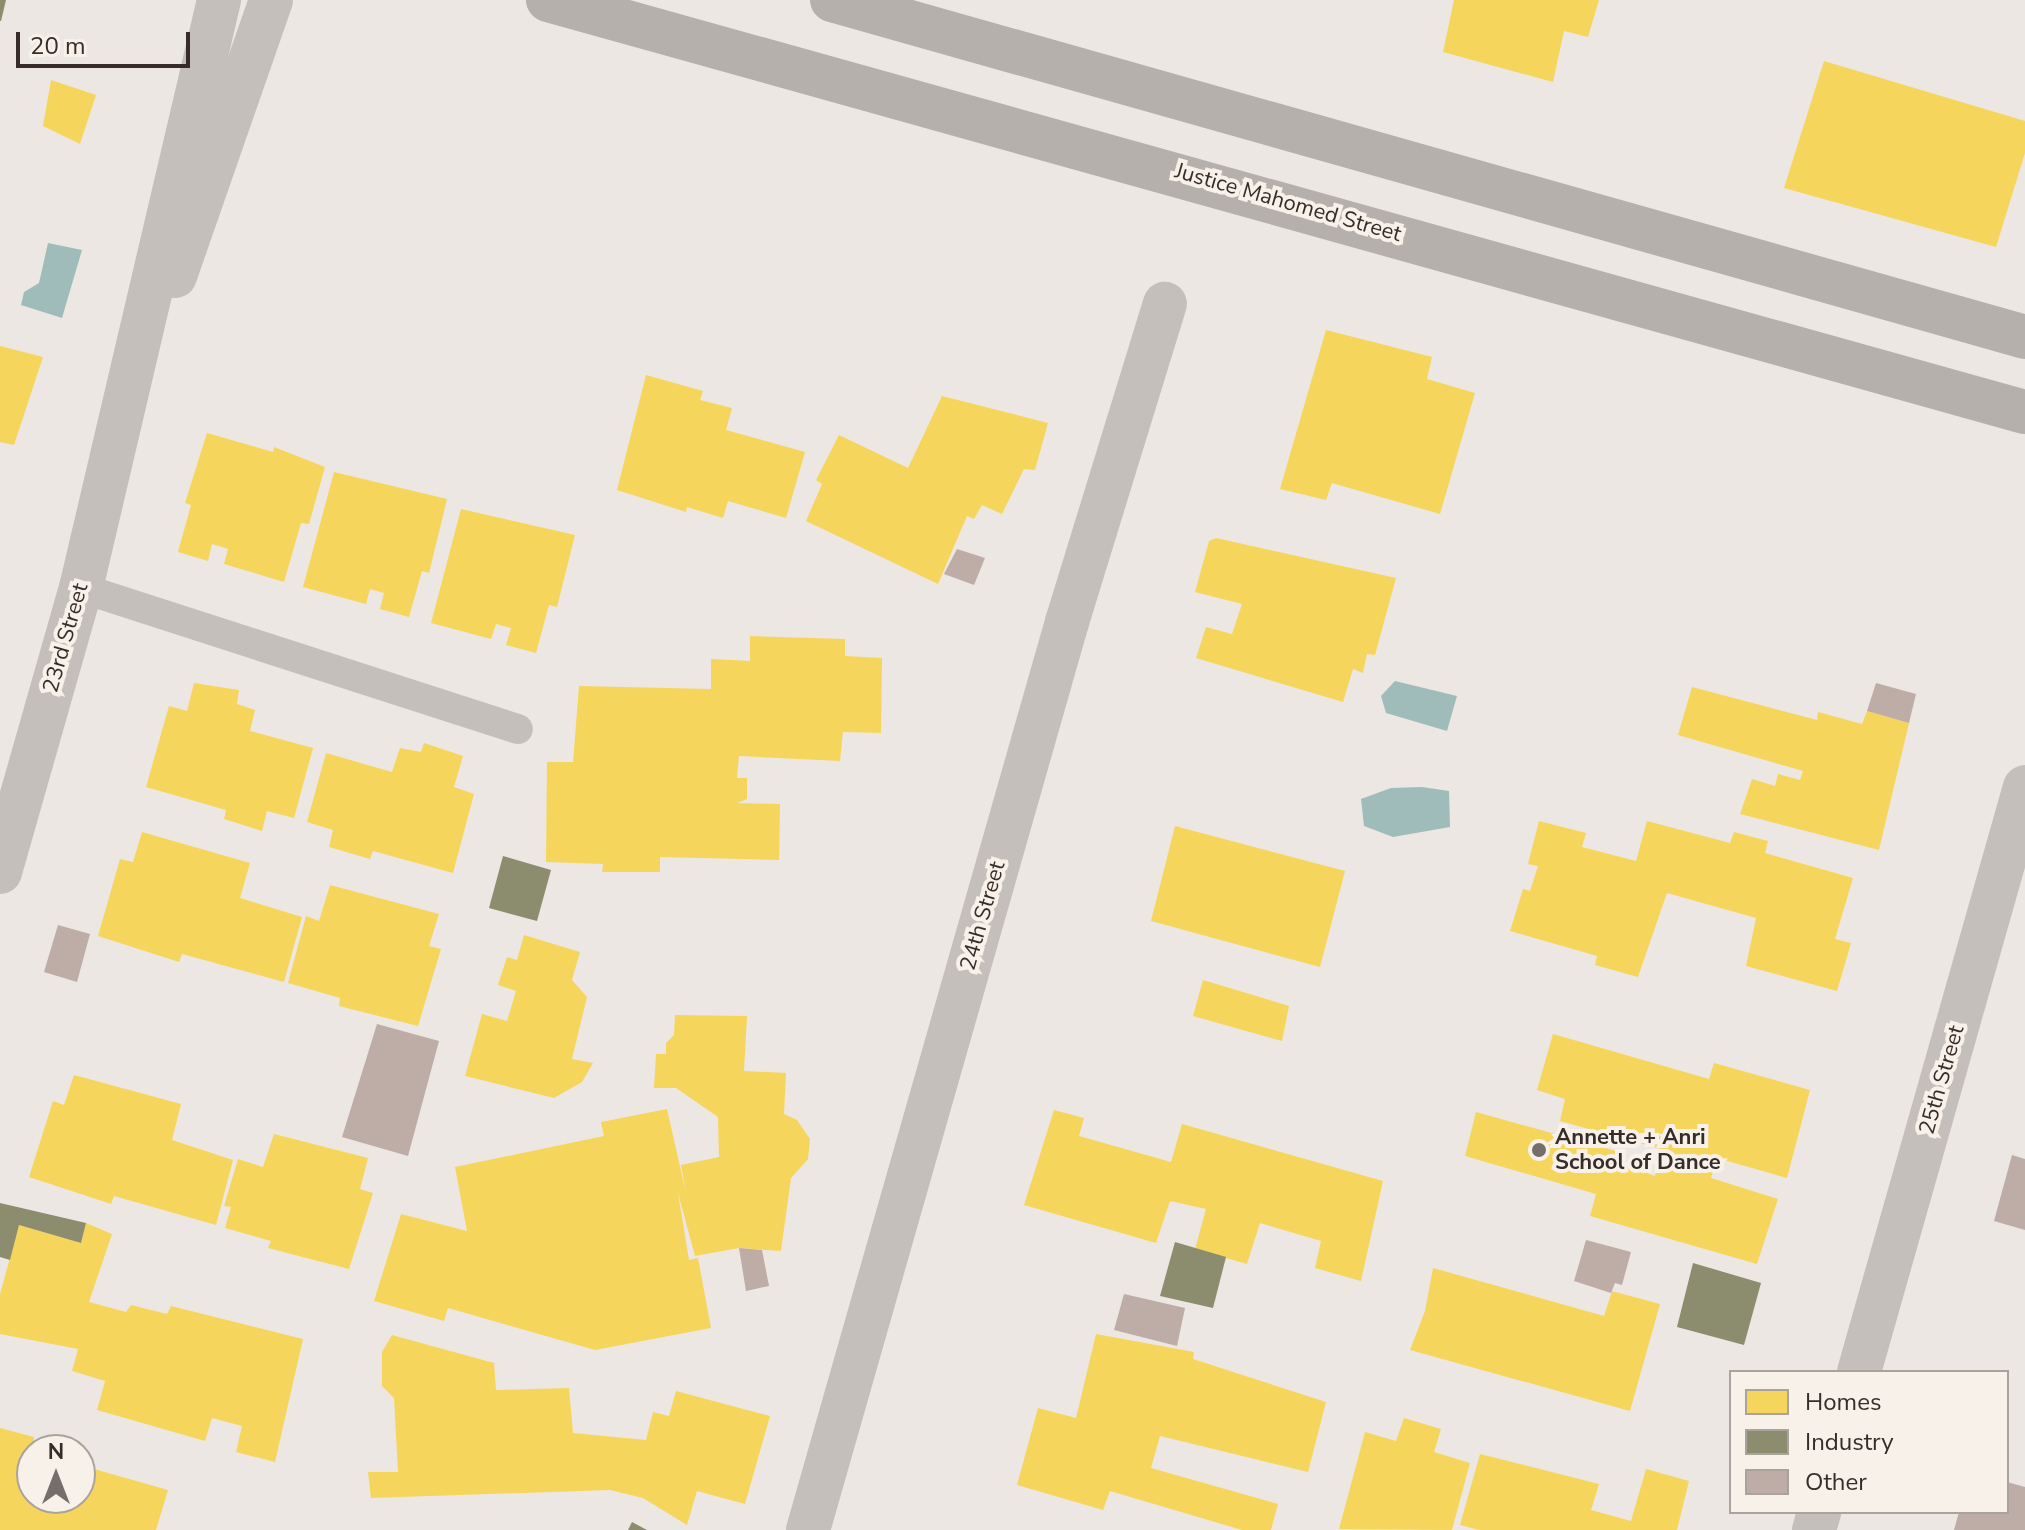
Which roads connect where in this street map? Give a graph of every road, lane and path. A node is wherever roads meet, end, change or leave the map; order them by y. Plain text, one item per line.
1 (219, 0) edge
2 (271, 0) edge
3 (548, 0) edge
4 (832, 0) edge
5 (1165, 304) dead end
6 (2025, 337) edge
7 (126, 402) junction
8 (2025, 412) edge
9 (81, 588) junction
10 (518, 729) dead end
11 (2025, 787) edge
12 (0, 872) edge
13 (1860, 1370) edge
14 (808, 1530) edge

1 - 7 street, 23rd Street
2 - 7 street, 23rd Street
3 - 8 main road, Justice Mahomed Street
4 - 6 main road
5 - 14 street, 24th Street
7 - 9 street, 23rd Street
9 - 10 lane
9 - 12 street, 23rd Street
11 - 13 street, 25th Street

